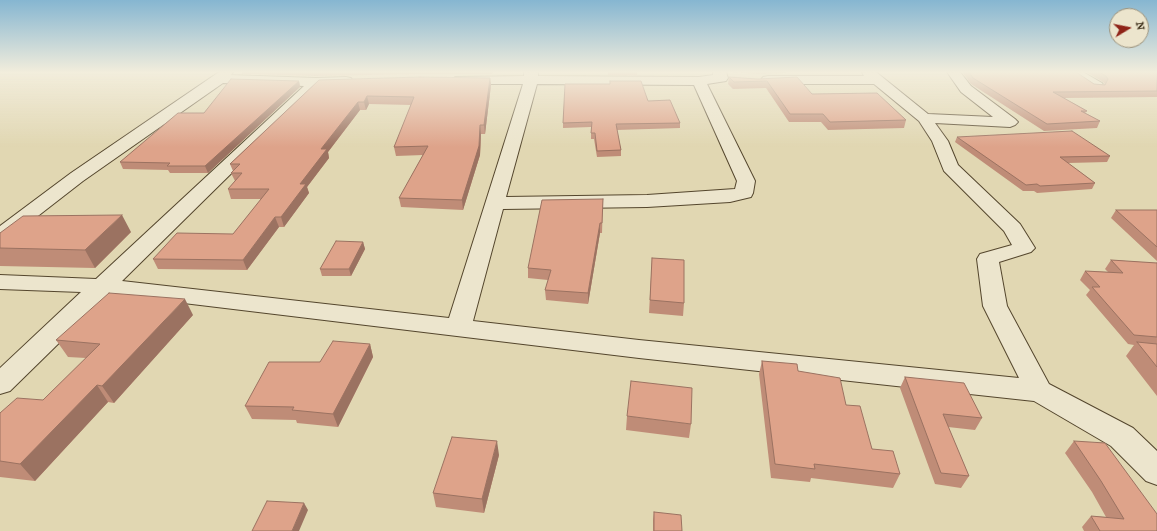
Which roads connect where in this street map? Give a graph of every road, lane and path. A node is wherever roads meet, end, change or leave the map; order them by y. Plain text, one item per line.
1 (190, 97) edge
2 (301, 97) edge
3 (525, 97) edge
4 (706, 97) edge
5 (898, 97) edge
6 (976, 97) edge
7 (924, 118) junction
8 (495, 202) junction
9 (0, 236) edge
10 (0, 282) edge
11 (104, 286) junction
12 (460, 327) junction
13 (0, 384) edge
14 (1039, 390) junction
15 (1157, 471) edge

1 - 9 street
2 - 11 street
3 - 8 street
4 - 8 street
5 - 7 street
6 - 7 street
7 - 14 street
8 - 12 street
10 - 11 street
11 - 12 street
11 - 13 street
12 - 14 street
14 - 15 street

